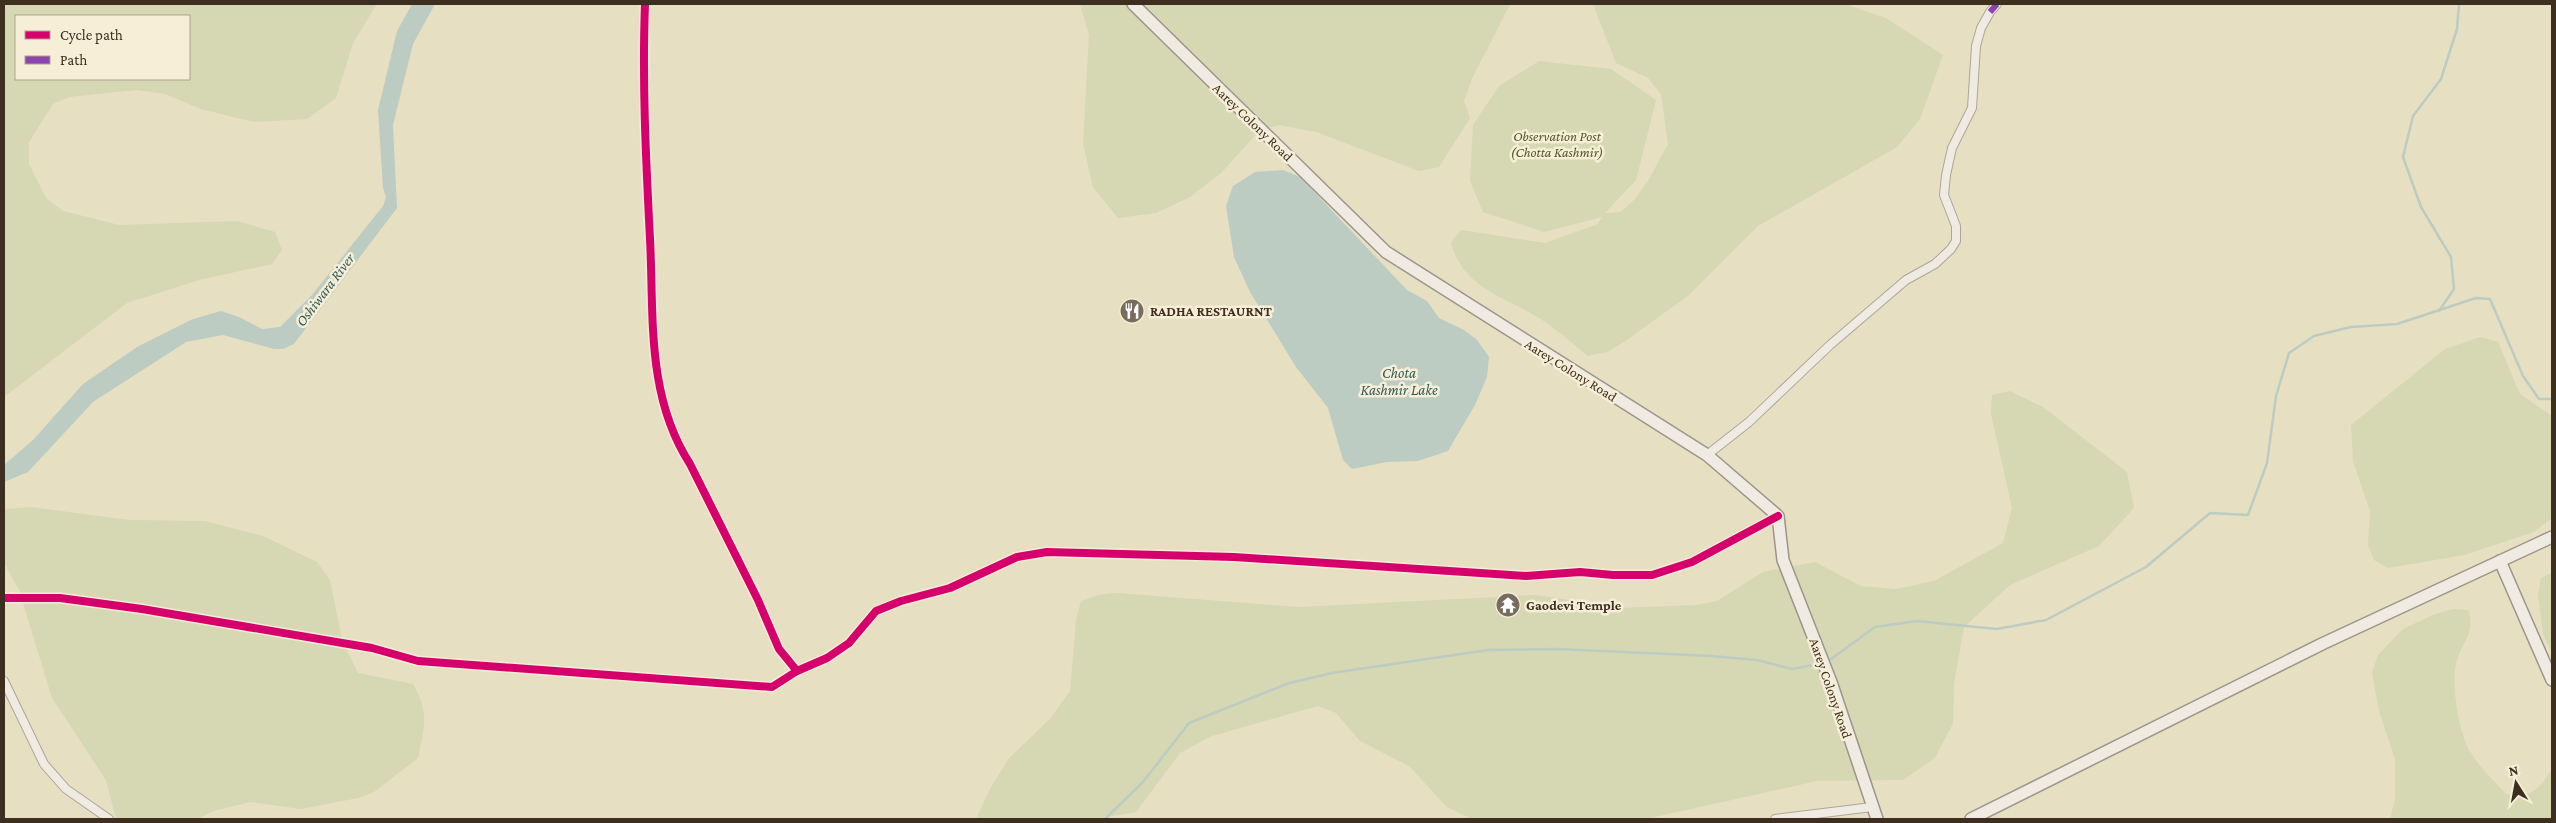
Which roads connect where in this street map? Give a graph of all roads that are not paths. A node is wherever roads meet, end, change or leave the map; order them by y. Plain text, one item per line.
1 (645, 4) edge
2 (1133, 4) edge
3 (1998, 4) edge
4 (1707, 455) junction
5 (1778, 516) junction
6 (2552, 537) edge
7 (2500, 561) junction
8 (4, 598) edge
9 (797, 671) junction
10 (2552, 680) edge
11 (4, 681) edge
12 (1872, 807) junction
13 (109, 819) edge
14 (1775, 819) edge
15 (1876, 819) edge
16 (1971, 819) edge

1 - 9 street
2 - 4 main road, Aarey Colony Road
3 - 4 street
4 - 5 main road, Aarey Colony Road
5 - 9 street
5 - 12 main road, Aarey Colony Road
6 - 7 main road
7 - 10 main road
7 - 16 main road
8 - 9 street
11 - 13 street
12 - 14 street
12 - 15 main road, Aarey Colony Road

